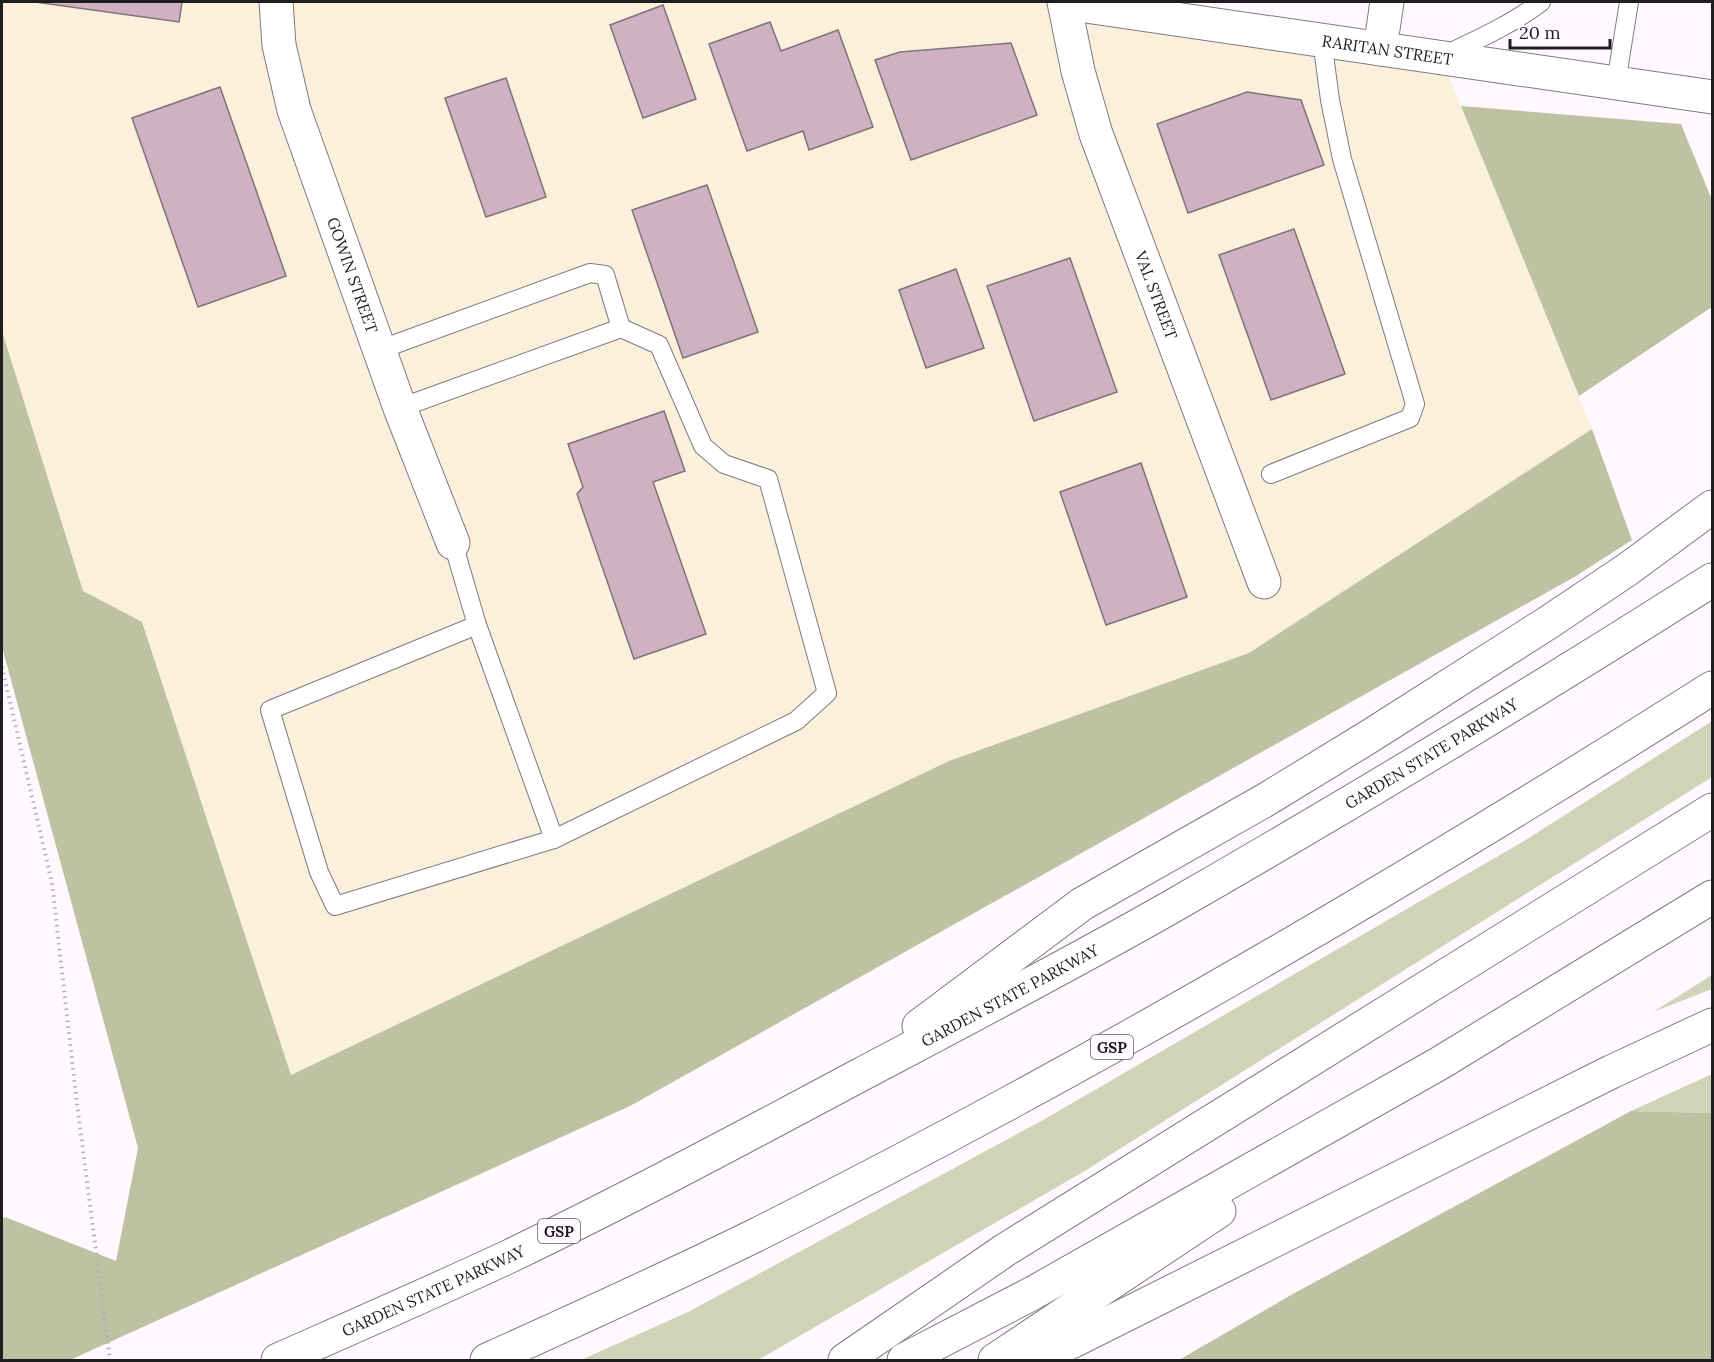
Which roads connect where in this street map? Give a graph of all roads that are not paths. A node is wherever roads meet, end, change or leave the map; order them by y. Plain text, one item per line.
1 (276, 2) edge
2 (1064, 2) edge
3 (1387, 2) edge
4 (1541, 2) edge
5 (1629, 2) edge
6 (1322, 40) junction
7 (1380, 49) junction
8 (1441, 57) junction
9 (1616, 83) junction
10 (1713, 97) edge
11 (621, 328) junction
12 (379, 350) junction
13 (400, 408) junction
14 (1270, 474) dead end
15 (1713, 507) edge
16 (453, 543) joint
17 (1713, 580) edge
18 (1264, 582) dead end
19 (477, 625) junction
20 (1713, 688) edge
21 (1713, 810) edge
22 (554, 839) junction
23 (1713, 897) edge
24 (1713, 1025) edge
25 (1440, 1063) junction
26 (833, 1090) junction
27 (278, 1360) edge
28 (487, 1360) edge
29 (845, 1360) edge
30 (904, 1360) edge
31 (994, 1360) edge
32 (1029, 1360) edge

1 - 12 main road, GOWIN STREET
2 - 6 main road, RARITAN STREET
2 - 18 main road, VAL STREET
3 - 7 main road
4 - 8 lane
5 - 9 lane
6 - 7 main road, RARITAN STREET
6 - 14 lane
7 - 8 main road, RARITAN STREET
8 - 9 main road, RARITAN STREET
9 - 10 main road, RARITAN STREET
11 - 12 lane
11 - 13 lane
11 - 22 lane
12 - 13 main road, GOWIN STREET
13 - 16 main road, GOWIN STREET
15 - 26 main road
16 - 19 lane
17 - 26 main road, GARDEN STATE PARKWAY / GSP
19 - 22 lane
19 - 22 lane
20 - 28 main road, GSP
21 - 29 main road
23 - 25 main road
24 - 32 main road
25 - 30 main road
25 - 31 main road
26 - 27 main road, GARDEN STATE PARKWAY / GSP

